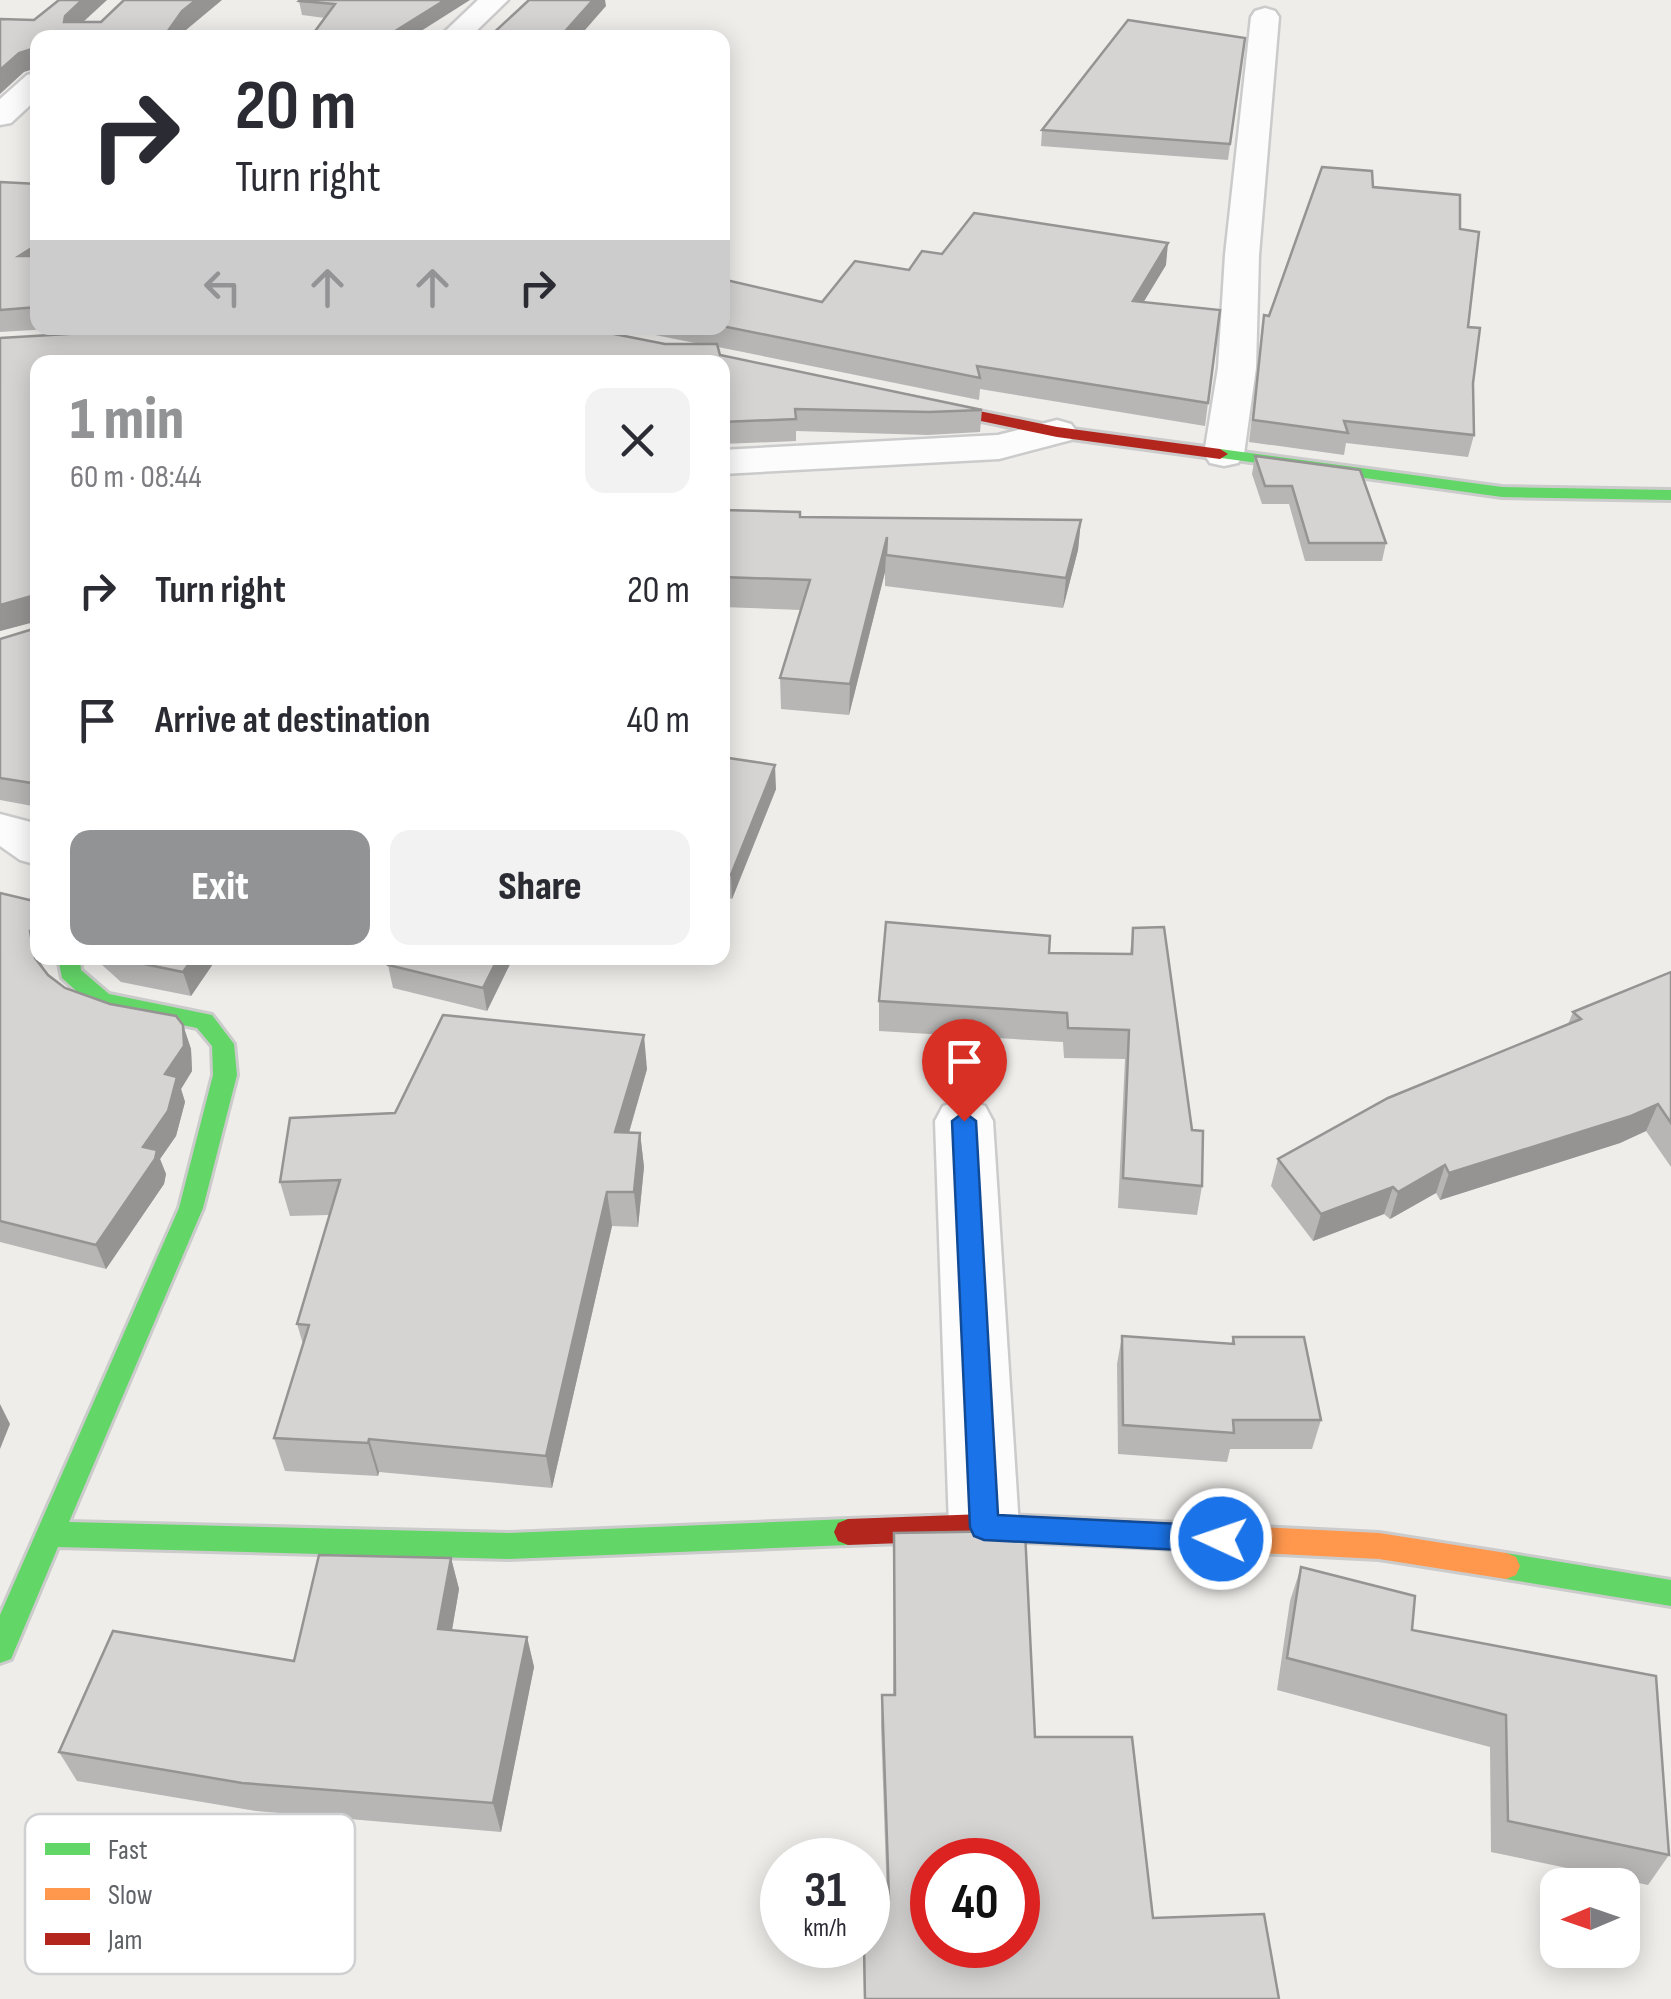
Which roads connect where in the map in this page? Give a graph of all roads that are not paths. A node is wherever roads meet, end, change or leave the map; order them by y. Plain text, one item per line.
1 (494, 0) edge
2 (1265, 17) dead end
3 (461, 30) edge
4 (30, 88) edge
5 (0, 116) edge
6 (890, 398) edge
7 (1057, 432) junction
8 (1224, 454) junction
9 (730, 462) edge
10 (1671, 496) edge
11 (0, 830) edge
12 (30, 843) edge
13 (69, 965) edge
14 (964, 1121) dead end
15 (984, 1527) junction
16 (50, 1534) junction
17 (1671, 1592) edge
18 (0, 1649) edge

1 - 3 street
2 - 8 street
4 - 5 street
6 - 7 street
7 - 8 street
7 - 9 street
8 - 10 street
11 - 12 street
13 - 16 street
14 - 15 street
15 - 16 street
15 - 17 street
16 - 18 street

